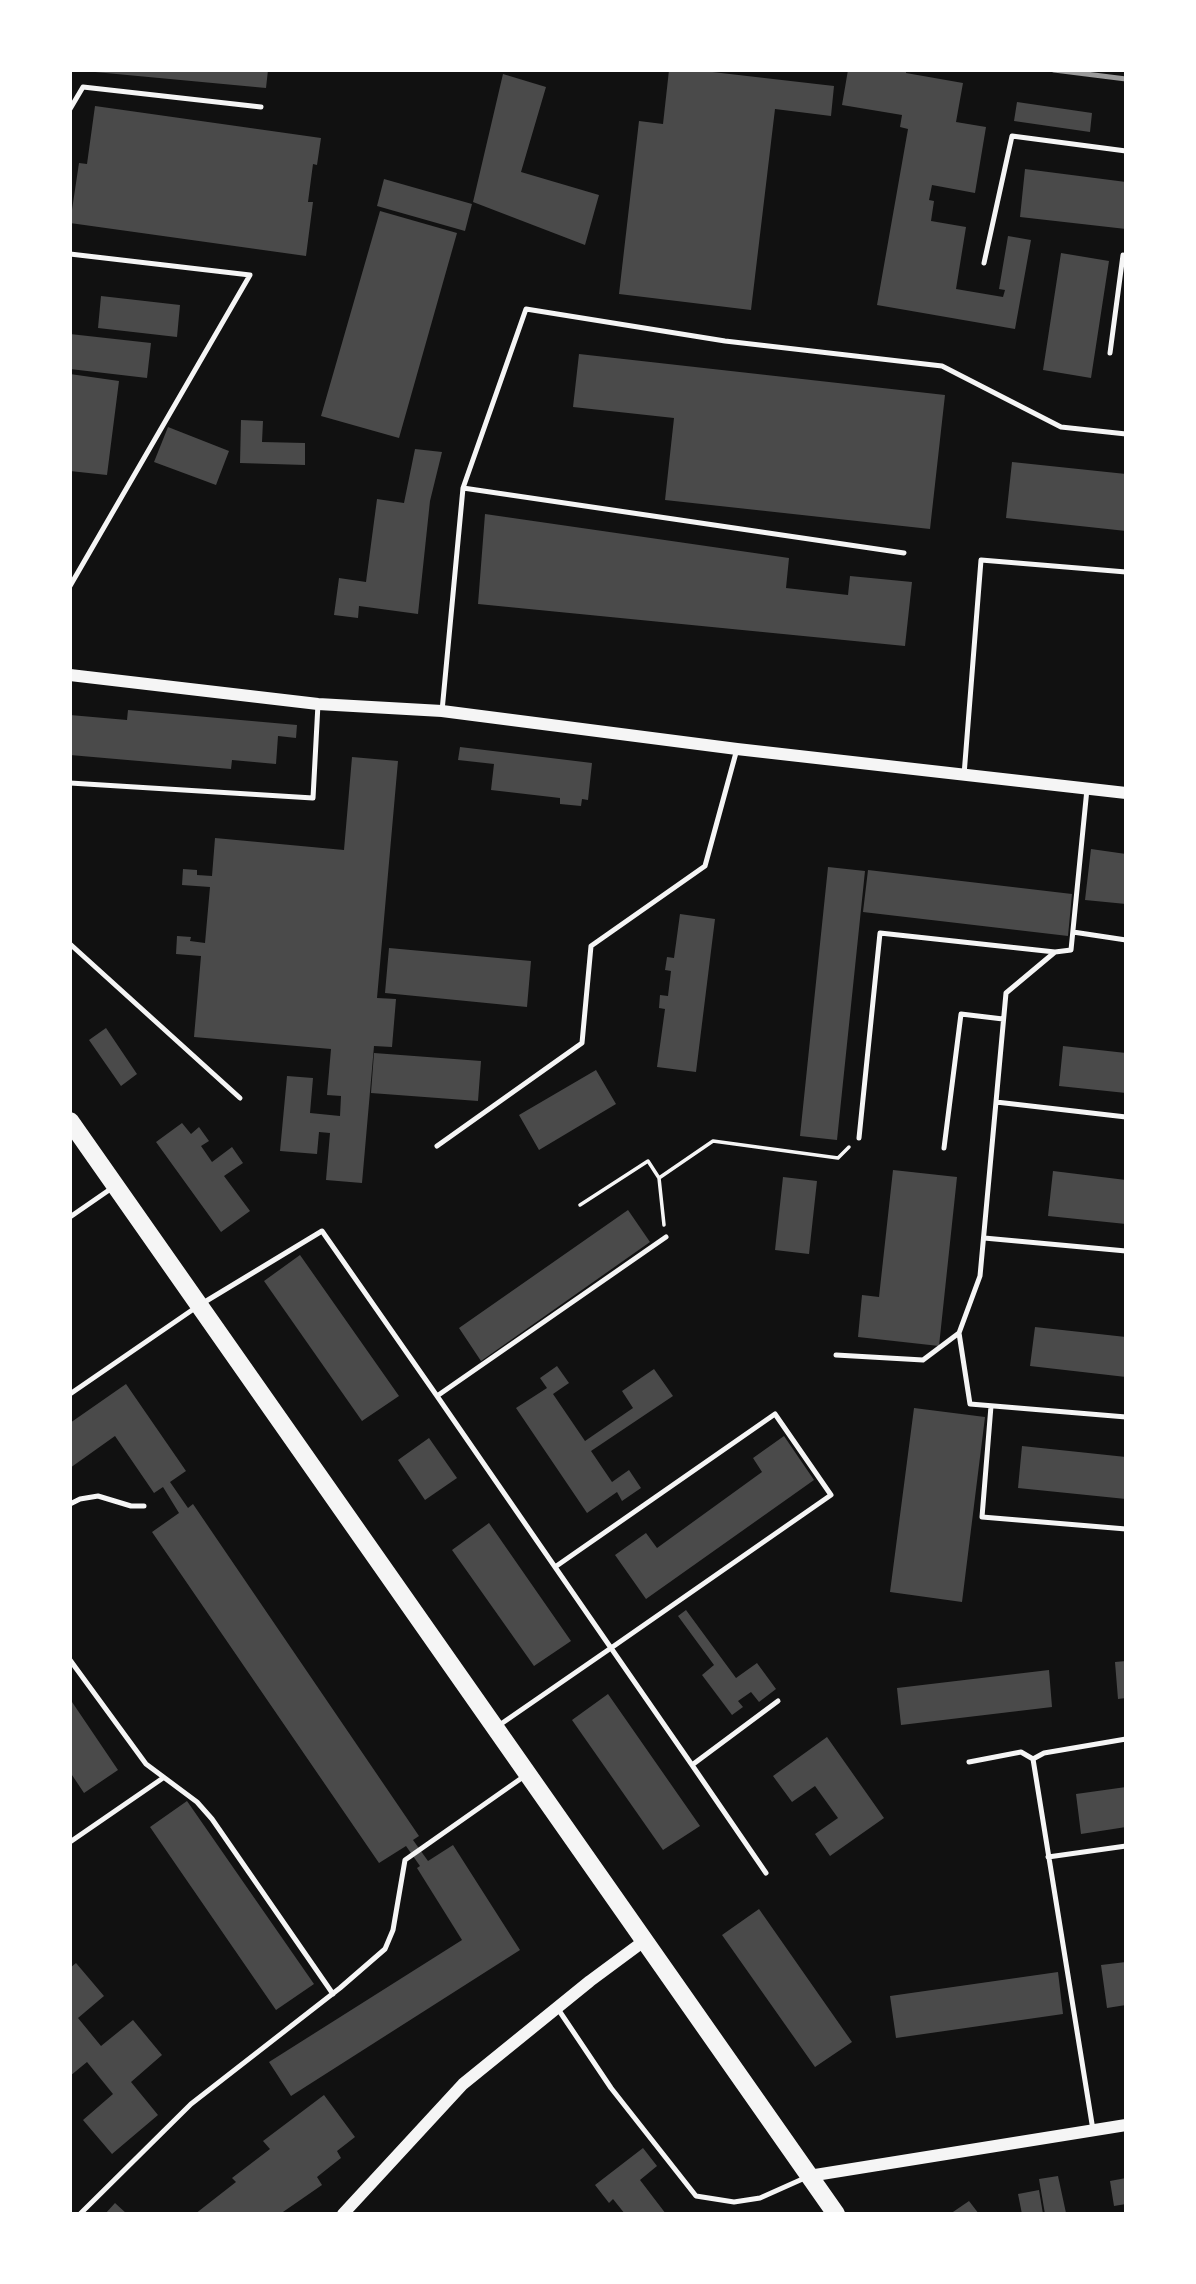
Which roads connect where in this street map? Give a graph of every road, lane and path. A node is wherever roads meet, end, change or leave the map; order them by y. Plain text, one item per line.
1 (261, 107) dead end
2 (70, 109) edge
3 (1126, 151) edge
4 (70, 254) edge
5 (1126, 256) edge
6 (984, 263) dead end
7 (1110, 353) dead end
8 (1126, 434) edge
9 (463, 488) junction
10 (904, 553) dead end
11 (1126, 572) edge
12 (70, 586) edge
13 (70, 675) edge
14 (318, 704) junction
15 (442, 711) junction
16 (737, 749) junction
17 (964, 775) junction
18 (70, 783) edge
19 (1087, 789) junction
20 (1126, 793) edge
21 (1073, 932) junction
22 (1126, 940) edge
23 (70, 944) edge
24 (1055, 952) junction
25 (1003, 1019) junction
26 (240, 1098) dead end
27 (996, 1102) junction
28 (1126, 1117) edge
29 (70, 1121) edge
30 (859, 1138) joint
31 (437, 1146) dead end
32 (944, 1148) dead end
33 (659, 1178) junction
34 (114, 1186) junction
35 (580, 1205) dead end
36 (70, 1217) edge
37 (666, 1237) joint
38 (984, 1238) junction
39 (1126, 1251) edge
40 (198, 1307) junction
41 (959, 1332) junction
42 (836, 1355) dead end
43 (70, 1394) edge
44 (437, 1396) junction
45 (991, 1406) junction
46 (1126, 1417) edge
47 (70, 1504) edge
48 (144, 1506) dead end
49 (1126, 1529) edge
50 (555, 1567) junction
51 (611, 1648) junction
52 (70, 1660) edge
53 (778, 1701) dead end
54 (495, 1728) junction
55 (1126, 1739) edge
56 (1033, 1759) junction
57 (969, 1762) dead end
58 (692, 1765) junction
59 (527, 1775) junction
60 (163, 1778) junction
61 (71, 1840) edge
62 (1126, 1846) edge
63 (1048, 1857) junction
64 (766, 1873) dead end
65 (644, 1941) junction
66 (333, 1994) junction
67 (558, 2009) junction
68 (1126, 2125) edge
69 (1093, 2130) junction
70 (809, 2176) junction
71 (80, 2214) edge
72 (343, 2214) edge
73 (836, 2214) edge

1 - 2 lane
3 - 6 lane
4 - 12 lane
5 - 7 lane
8 - 9 lane
9 - 10 lane
9 - 15 lane
11 - 17 lane
13 - 14 street
14 - 15 street
14 - 18 lane
15 - 16 street
16 - 17 street
16 - 31 lane
17 - 19 street
19 - 20 street
19 - 21 lane
21 - 22 lane
21 - 24 lane
23 - 26 lane
24 - 25 lane
24 - 30 lane
25 - 27 lane
25 - 32 lane
27 - 28 lane
27 - 38 lane
29 - 34 main road
30 - 33 path
33 - 35 path
33 - 37 path
34 - 36 lane
34 - 40 main road
37 - 44 lane
38 - 39 lane
38 - 41 lane
40 - 43 lane
40 - 44 lane
40 - 54 main road
41 - 42 lane
41 - 45 lane
44 - 50 lane
45 - 46 lane
45 - 49 lane
47 - 48 lane
50 - 51 lane
50 - 51 lane
51 - 54 lane
51 - 58 lane
52 - 60 lane
53 - 58 lane
54 - 59 main road
55 - 56 lane
56 - 57 lane
56 - 63 lane
58 - 64 lane
59 - 65 main road
59 - 66 lane
60 - 61 lane
60 - 66 lane
62 - 63 lane
63 - 69 lane
65 - 67 street
65 - 70 main road
66 - 71 lane
67 - 70 lane
67 - 72 street
68 - 69 street
69 - 70 street
70 - 73 main road

